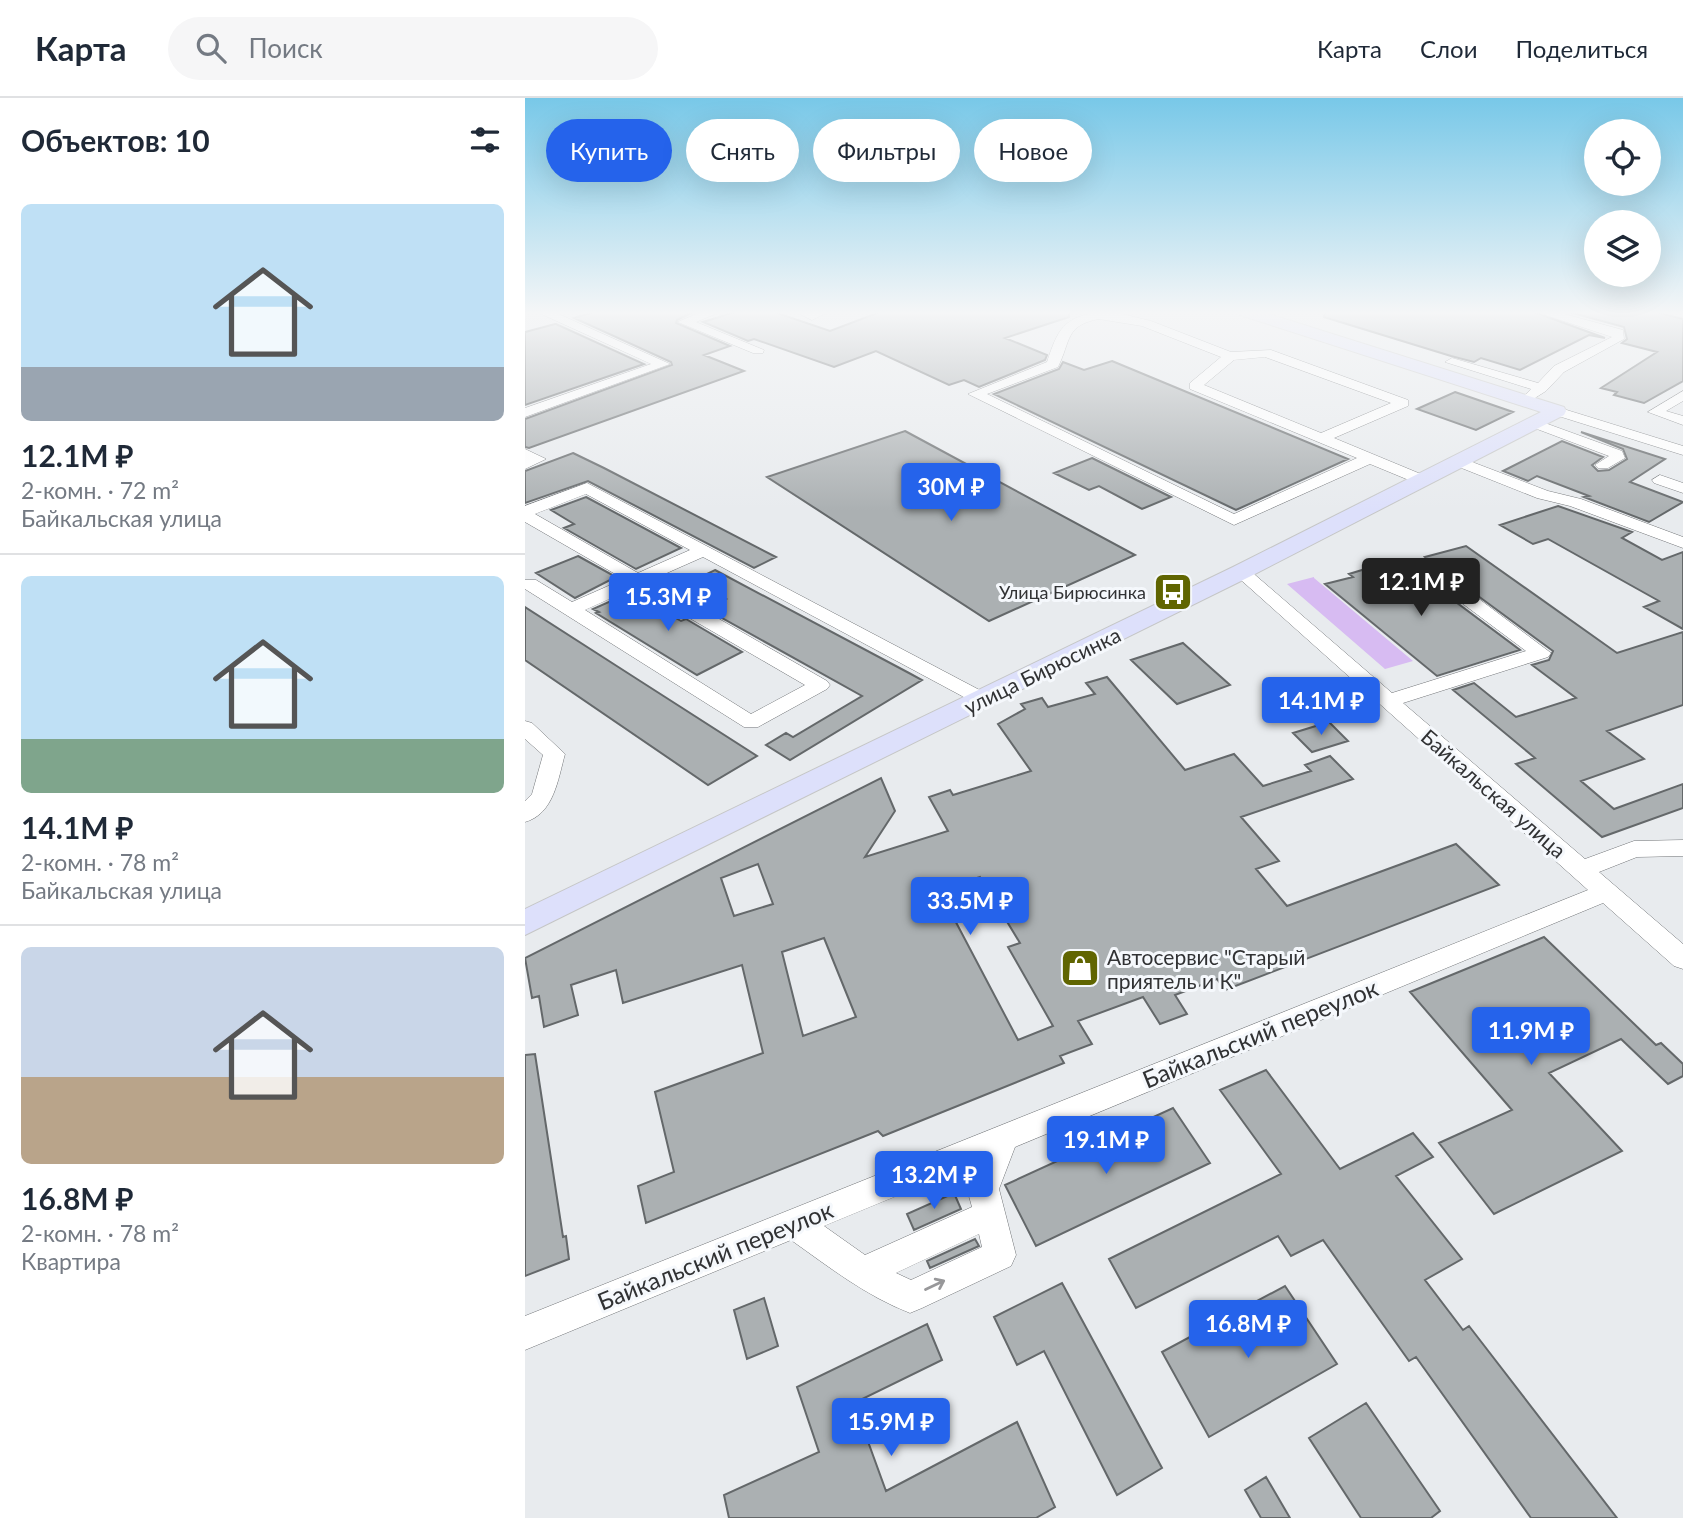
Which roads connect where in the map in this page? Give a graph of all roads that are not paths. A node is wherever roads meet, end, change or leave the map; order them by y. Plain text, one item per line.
1 (625, 378) edge
2 (1016, 378) edge
3 (1204, 378) edge
4 (1335, 378) edge
5 (1454, 378) edge
6 (1508, 378) edge
7 (1550, 378) edge
8 (1541, 388) junction
9 (1683, 395) edge
10 (1525, 401) junction
11 (1557, 411) junction
12 (525, 413) edge
13 (1683, 421) edge
14 (1534, 423) junction
15 (1321, 438) junction
16 (1683, 452) edge
17 (525, 453) edge
18 (1370, 458) junction
19 (1459, 462) junction
20 (525, 464) edge
21 (1603, 465) dead end
22 (1422, 480) junction
23 (1660, 480) dead end
24 (1683, 488) edge
25 (525, 513) edge
26 (1683, 543) edge
27 (703, 550) junction
28 (1421, 564) dead end
29 (1241, 572) junction
30 (637, 579) junction
31 (530, 584) dead end
32 (571, 610) junction
33 (982, 699) junction
34 (1388, 701) junction
35 (525, 727) edge
36 (525, 814) edge
37 (1683, 848) edge
38 (1581, 870) junction
39 (1606, 892) junction
40 (525, 923) edge
41 (1683, 959) edge
42 (1004, 1137) junction
43 (989, 1214) junction
44 (793, 1223) junction
45 (862, 1272) junction
46 (525, 1333) edge

1 - 12 street
2 - 18 street
3 - 15 street
4 - 15 street
5 - 10 main road
6 - 8 street
7 - 8 street
8 - 10 street
9 - 13 street
10 - 11 main road
11 - 14 main road, улица Бирюсинка
11 - 16 street
14 - 19 main road, улица Бирюсинка
14 - 21 street
15 - 18 street
17 - 20 street
18 - 22 street
19 - 22 main road, улица Бирюсинка
19 - 26 street
22 - 29 main road, улица Бирюсинка
23 - 24 street
25 - 27 street
25 - 30 street
27 - 30 street
27 - 33 street
28 - 34 street
29 - 33 main road, улица Бирюсинка
29 - 34 street, Байкальская улица
30 - 32 street
30 - 32 street
31 - 32 street
33 - 40 main road, улица Бирюсинка
34 - 38 street, Байкальская улица
35 - 36 street
37 - 38 street
38 - 39 street, Байкальская улица
39 - 41 street, Байкальская улица
39 - 42 street, Байкальский переулок
42 - 43 street
42 - 44 street, Байкальский переулок
43 - 45 street
45 -> 43 street
44 - 45 street
44 - 46 street, Байкальский переулок

